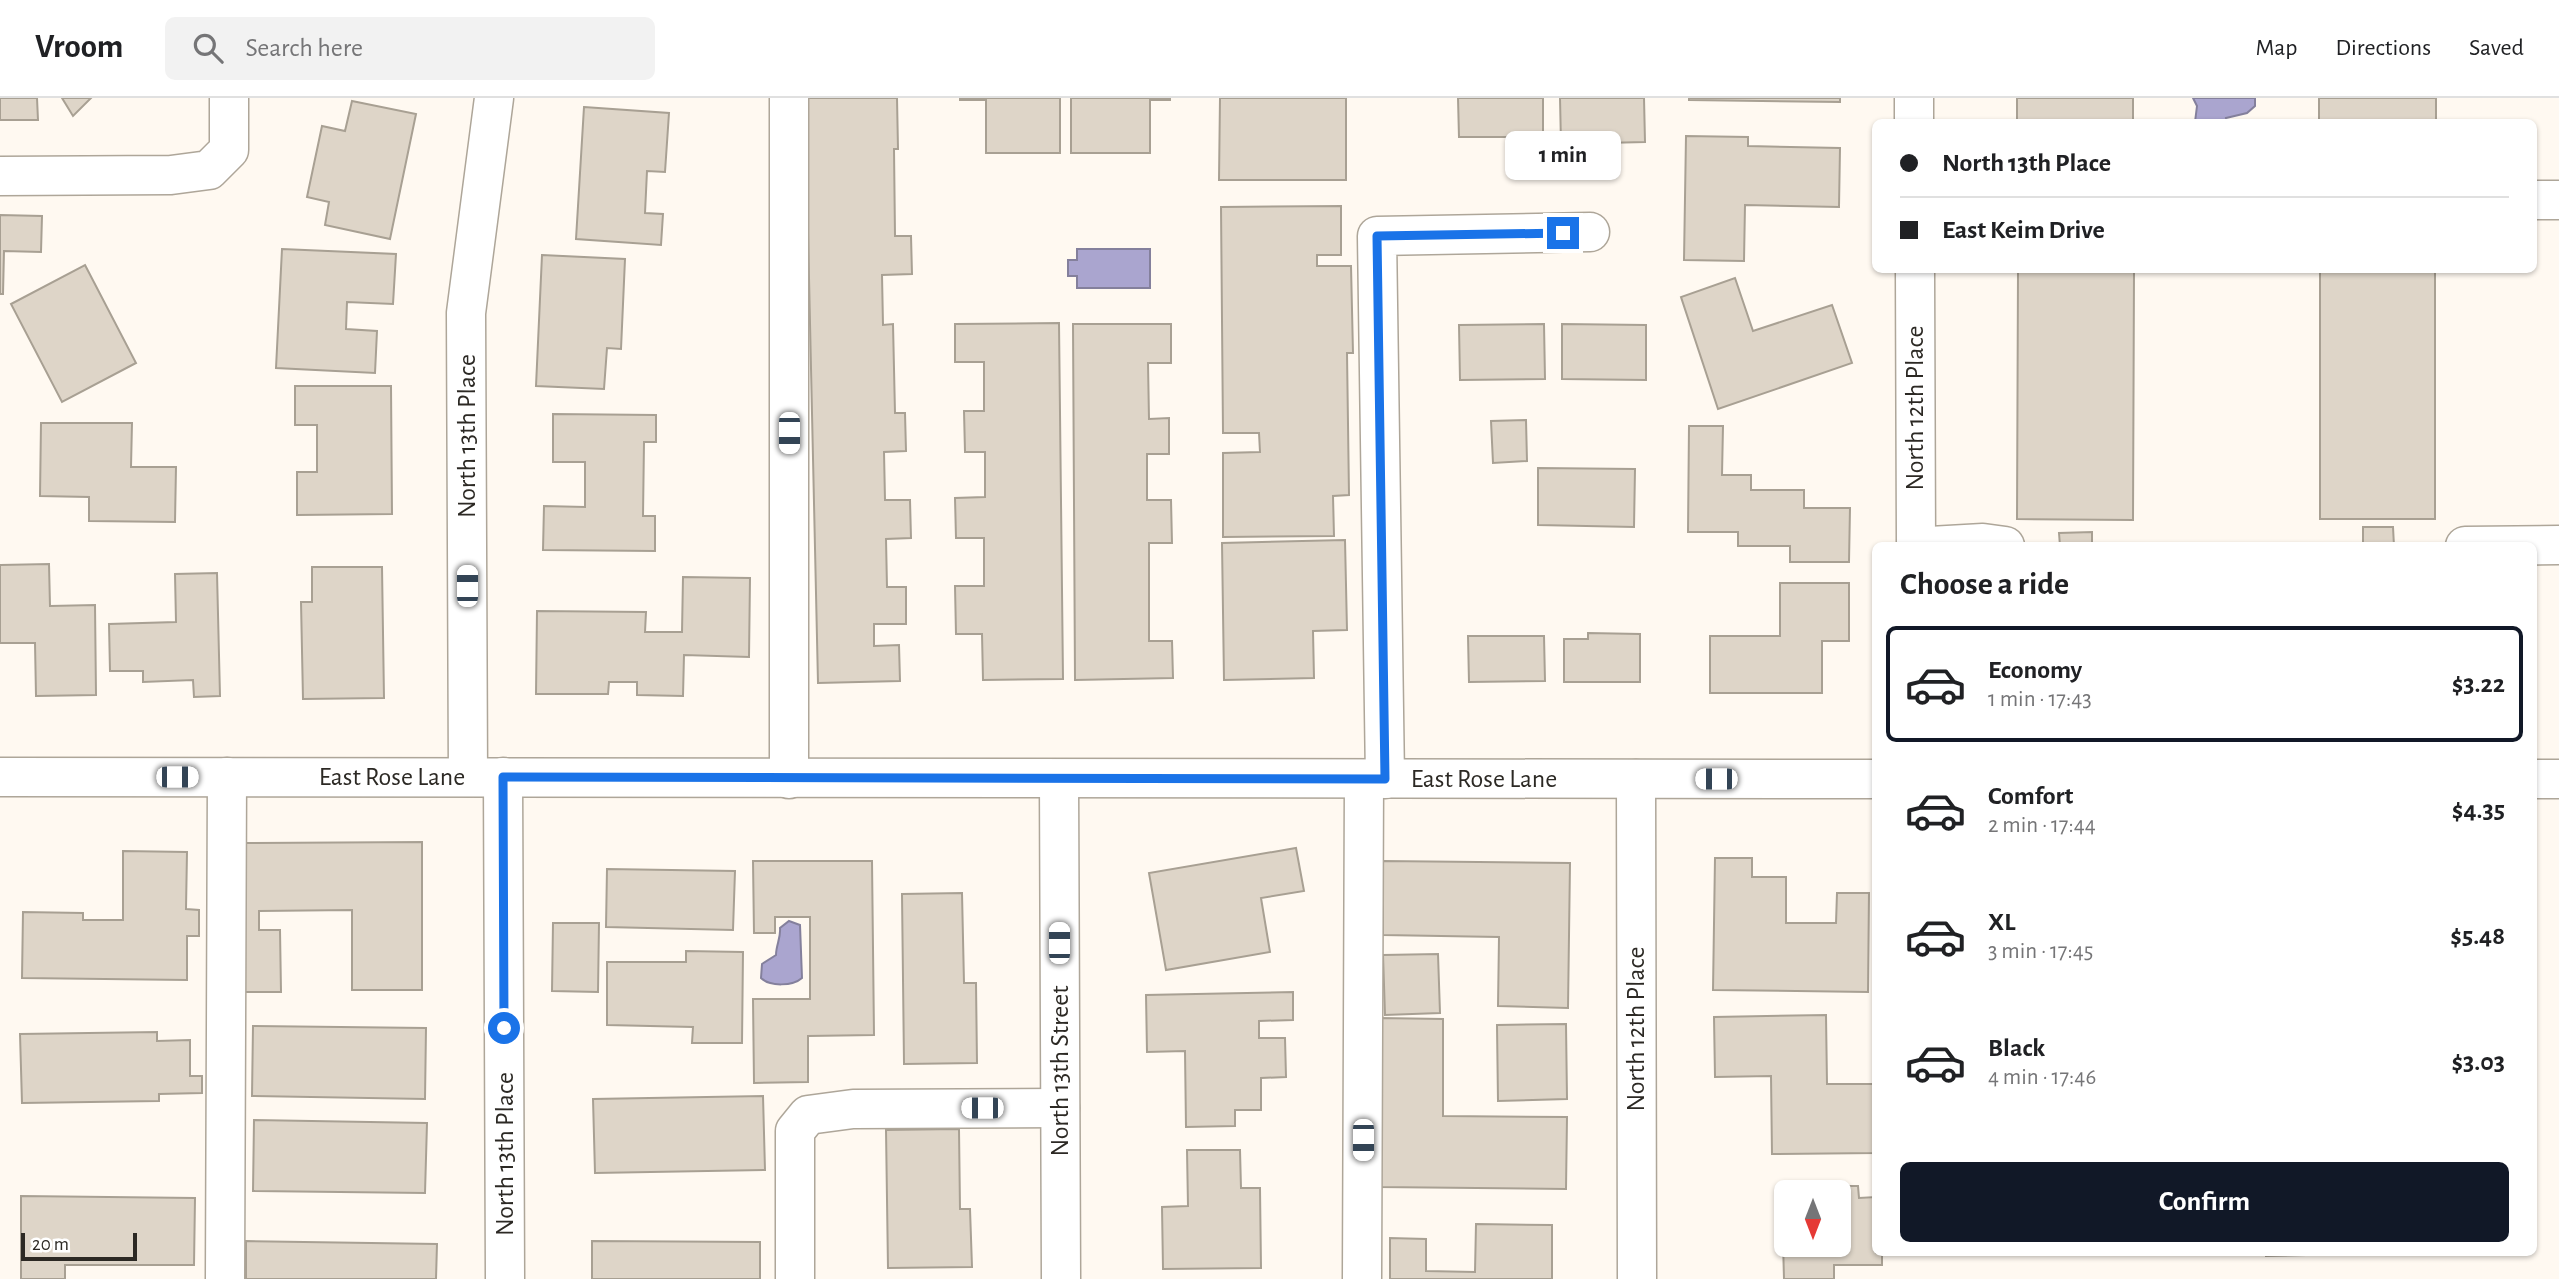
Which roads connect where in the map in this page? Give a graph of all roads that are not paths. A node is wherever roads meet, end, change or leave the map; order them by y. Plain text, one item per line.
1 (229, 98) edge
2 (494, 98) edge
3 (789, 98) edge
4 (1914, 98) edge
5 (1914, 119) edge
6 (0, 176) edge
7 (2537, 200) edge
8 (2559, 200) edge
9 (1590, 232) dead end
10 (1915, 273) edge
11 (1916, 542) edge
12 (2537, 545) edge
13 (2559, 545) edge
14 (0, 777) edge
15 (227, 777) junction
16 (486, 777) junction
17 (789, 779) junction
18 (1059, 779) junction
19 (1374, 779) junction
20 (1636, 779) junction
21 (1872, 779) edge
22 (2537, 779) edge
23 (2559, 779) edge
24 (1060, 1108) junction
25 (225, 1279) edge
26 (505, 1279) edge
27 (795, 1279) edge
28 (1061, 1279) edge
29 (1362, 1279) edge
30 (1637, 1279) edge

1 - 6 street
2 - 16 street, North 13th Place
3 - 17 street
4 - 5 street
7 - 8 street
9 - 19 street
10 - 11 street, North 12th Place
12 - 13 street
14 - 15 street, East Rose Lane
15 - 16 street, East Rose Lane
15 - 25 street
16 - 17 street, East Rose Lane
16 - 26 street, North 13th Place
17 - 18 street, East Rose Lane
18 - 19 street, East Rose Lane
18 - 24 street, North 13th Street
19 - 20 street, East Rose Lane
19 - 29 street
20 - 21 street, East Rose Lane
20 - 30 street, North 12th Place
22 - 23 street
24 - 27 street
24 - 28 street, North 13th Street

